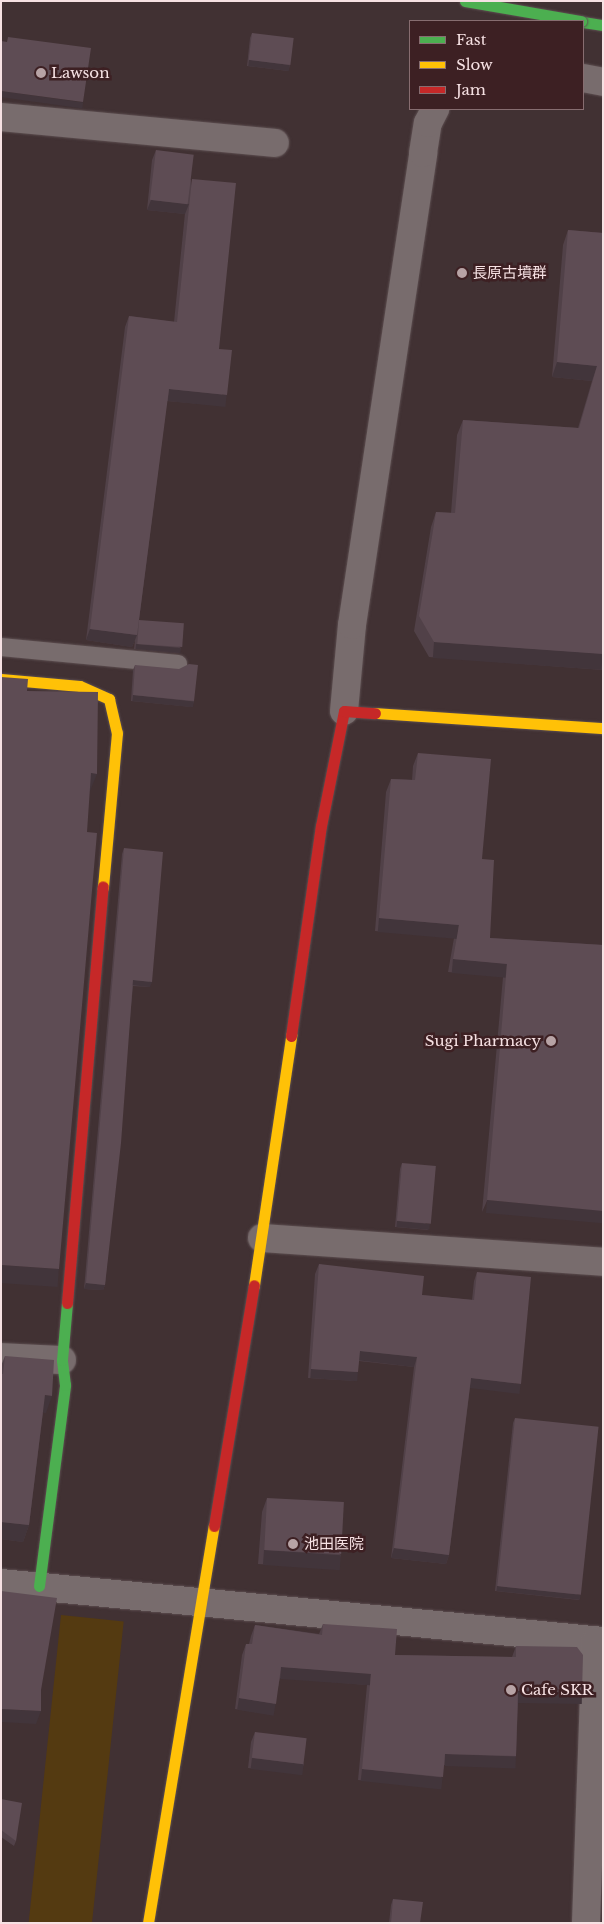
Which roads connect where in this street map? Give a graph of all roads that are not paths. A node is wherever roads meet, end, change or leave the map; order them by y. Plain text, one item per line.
1 (465, 1) edge
2 (485, 1) edge
3 (489, 20) edge
4 (576, 20) edge
5 (584, 21) edge
6 (603, 25) edge
7 (584, 78) edge
8 (603, 82) edge
9 (434, 110) edge
10 (1, 117) edge
11 (275, 143) dead end
12 (1, 647) edge
13 (178, 664) dead end
14 (1, 678) edge
15 (344, 711) junction
16 (603, 728) edge
17 (262, 1238) junction
18 (603, 1262) edge
19 (1, 1357) edge
20 (62, 1360) junction
21 (1, 1583) edge
22 (39, 1586) junction
23 (201, 1602) junction
24 (600, 1641) edge
25 (148, 1923) edge
26 (586, 1923) edge

1 - 4 street, bridge
2 - 3 street
5 - 6 street
7 - 8 street
9 - 15 street
10 - 11 street
12 - 13 lane
14 - 20 street
15 - 16 street
15 - 17 street
17 - 18 street
17 - 23 street
19 - 20 street
20 - 22 street
21 - 22 street
22 - 23 street
23 - 24 street
23 - 25 street
24 - 26 street

